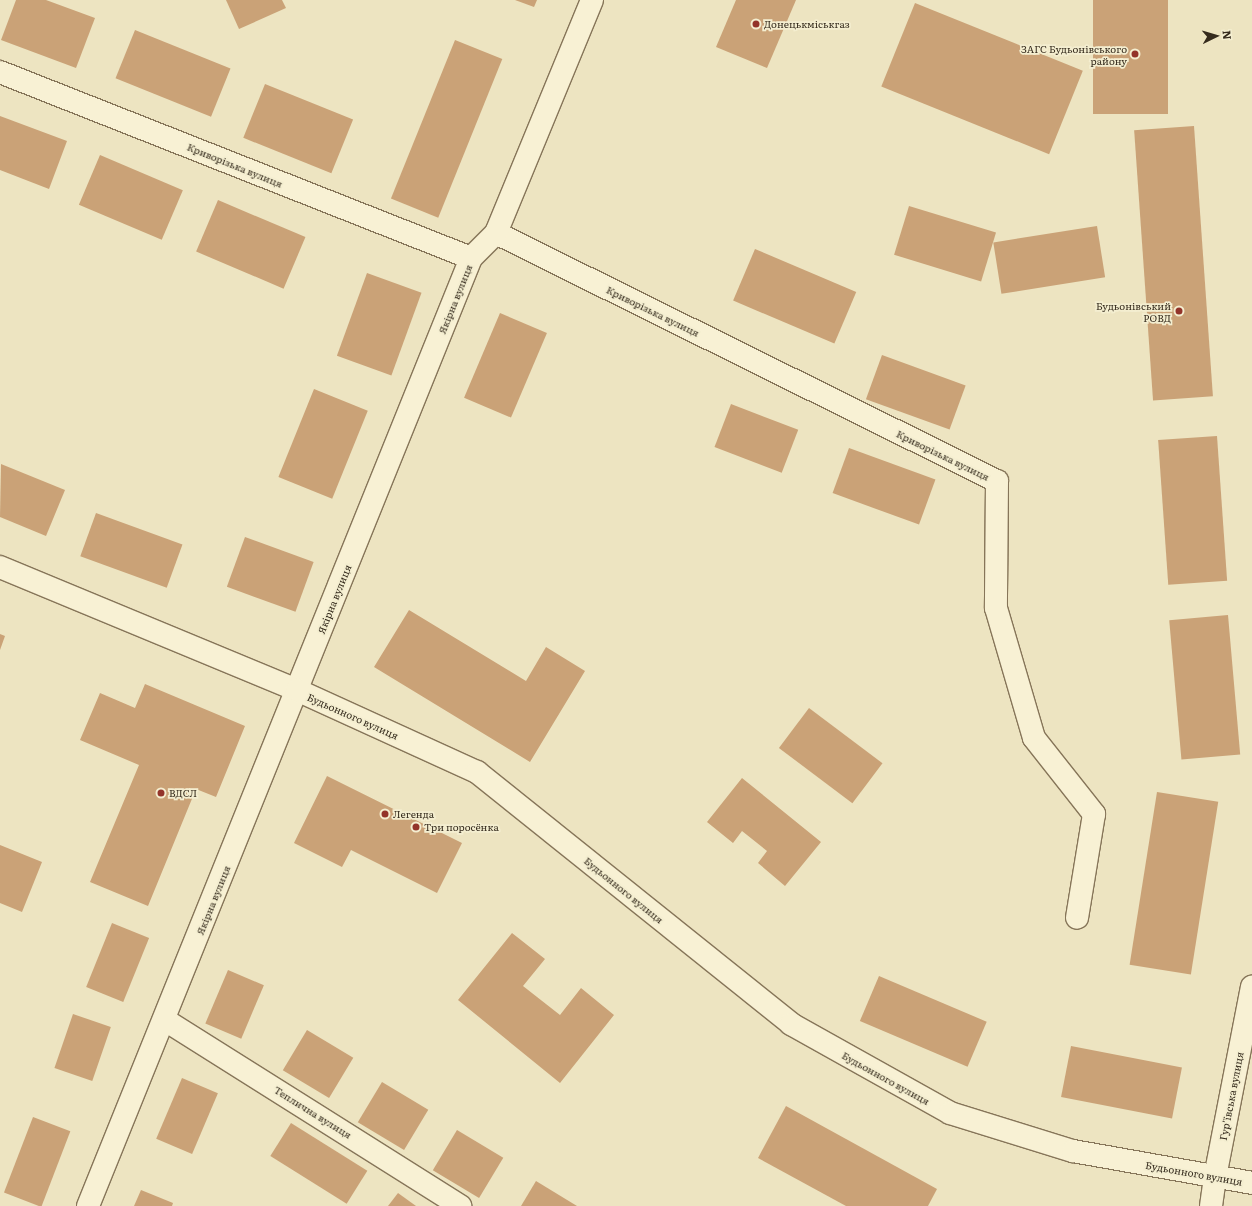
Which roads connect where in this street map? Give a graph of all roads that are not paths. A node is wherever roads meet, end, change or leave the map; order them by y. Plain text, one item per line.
1 (592, 0) edge
2 (0, 72) edge
3 (496, 233) junction
4 (471, 258) junction
5 (0, 567) edge
6 (297, 690) junction
7 (1077, 918) dead end
8 (1252, 987) edge
9 (165, 1020) junction
10 (1214, 1178) junction
11 (1252, 1183) edge
12 (88, 1206) edge
13 (460, 1206) edge
14 (1211, 1206) edge

1 - 3 street, Якірна вулиця
2 - 4 street, Криворізька вулиця
3 - 4 street, Якірна вулиця
3 - 7 street, Криворізька вулиця
4 - 6 street, Якірна вулиця
5 - 6 street, Будьонного вулиця
6 - 9 street, Якірна вулиця
6 - 10 street, Будьонного вулиця
8 - 10 street, Гур’ївська вулиця
9 - 12 street, Якірна вулиця
9 - 13 street, Теплична вулиця
10 - 11 street, Будьонного вулиця
10 - 14 street, Гур’ївська вулиця

